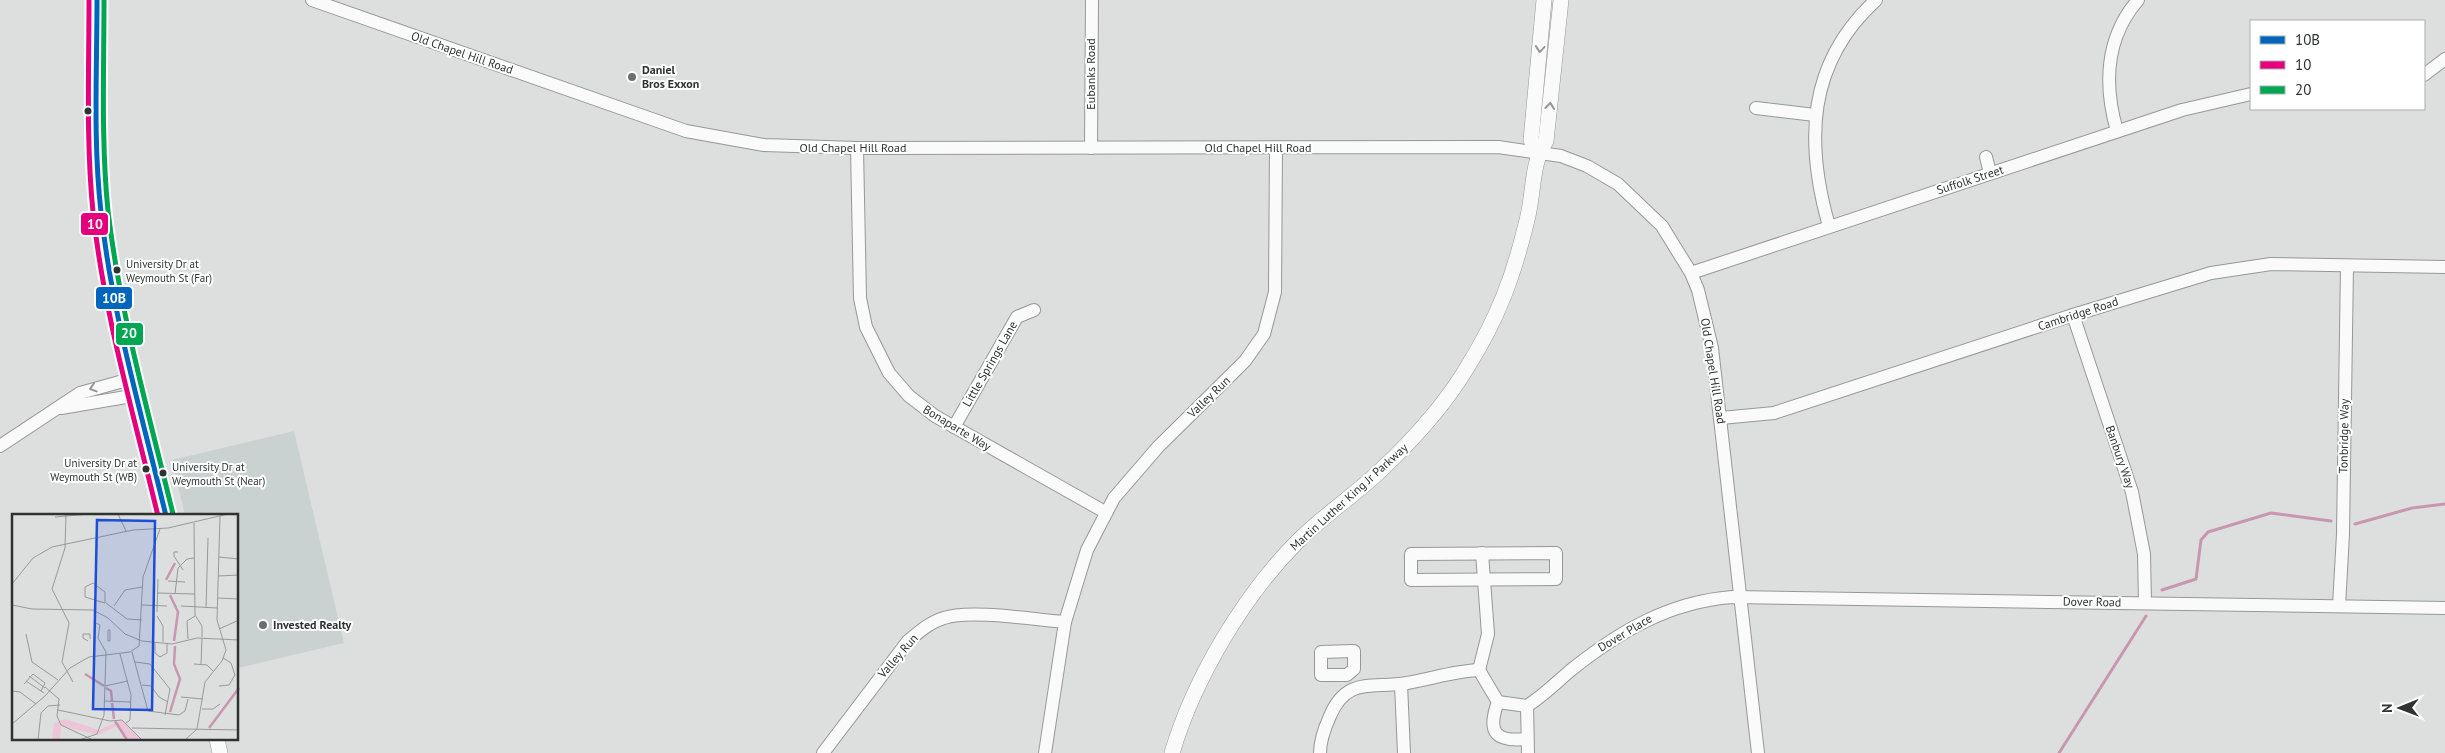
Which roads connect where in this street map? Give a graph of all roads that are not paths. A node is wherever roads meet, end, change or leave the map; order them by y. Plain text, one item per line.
1 (97, 0) edge
2 (312, 0) edge
3 (1092, 0) edge
4 (1544, 0) edge
5 (1561, 0) edge
6 (1876, 0) edge
7 (2138, 0) edge
8 (2445, 59) edge
9 (2425, 74) edge
10 (2250, 94) edge
11 (1756, 108) dead end
12 (1814, 115) junction
13 (2118, 131) junction
14 (857, 148) junction
15 (1091, 148) junction
16 (1276, 148) junction
17 (1538, 152) junction
18 (1986, 158) dead end
19 (1990, 174) junction
20 (1829, 226) junction
21 (2347, 266) junction
22 (2445, 267) edge
23 (1691, 273) junction
24 (1034, 310) dead end
25 (2073, 315) junction
26 (134, 378) junction
27 (138, 395) junction
28 (57, 410) junction
29 (1721, 418) junction
30 (954, 427) junction
31 (0, 446) edge
32 (1105, 512) junction
33 (166, 514) edge
34 (1482, 553) junction
35 (1483, 579) junction
36 (1740, 597) junction
37 (2145, 604) junction
38 (2339, 606) junction
39 (2445, 608) edge
40 (1065, 622) junction
41 (1479, 670) junction
42 (1347, 675) dead end
43 (1401, 684) junction
44 (1352, 688) junction
45 (1498, 702) junction
46 (1527, 706) junction
47 (1527, 739) junction
48 (217, 740) edge
49 (220, 753) edge
50 (823, 753) edge
51 (1045, 753) edge
52 (1172, 753) edge
53 (1320, 753) edge
54 (1404, 753) edge
55 (1528, 753) edge
56 (1758, 753) edge

1 - 26 main road
2 - 14 street, Old Chapel Hill Road
3 - 15 street, Eubanks Road
4 -> 17 main road, Martin Luther King Jr Parkway
17 -> 5 main road, Martin Luther King Jr Parkway
6 - 12 street
7 - 13 street
8 - 9 street
10 - 13 street, Suffolk Street
11 - 12 street
12 - 20 street
13 - 19 street, Suffolk Street
14 - 15 street, Old Chapel Hill Road
14 - 30 street, Bonaparte Way
15 - 16 street, Old Chapel Hill Road
16 - 17 street, Old Chapel Hill Road
16 - 32 street, Valley Run
17 - 23 street, Old Chapel Hill Road
17 - 52 main road, Martin Luther King Jr Parkway
18 - 19 street
19 - 20 street, Suffolk Street
20 - 23 street, Suffolk Street
21 - 22 street, Cambridge Road
21 - 25 street, Cambridge Road
21 - 38 street, Tonbridge Way
23 - 29 street, Old Chapel Hill Road
24 - 30 street, Little Springs Lane
25 - 29 street, Cambridge Road
25 - 37 street, Banbury Way
26 - 27 main road
26 -> 28 street
27 - 28 street
27 - 33 main road
28 - 31 street
29 - 36 street, Old Chapel Hill Road
30 - 32 street, Bonaparte Way
32 - 40 street, Valley Run
34 - 35 street
34 - 35 street
34 - 35 street
35 - 41 street
36 - 37 street, Dover Road
36 - 46 street, Dover Place
36 - 56 street, Old Chapel Hill Road
37 - 38 street, Dover Road
38 - 39 street, Dover Road
40 - 50 street, Valley Run
40 - 51 street, Valley Run
41 - 43 street
41 - 45 street
42 - 44 street
43 - 44 street
43 - 54 street
44 - 53 street
45 - 46 street
45 - 47 street
46 - 47 street
47 - 55 street
48 - 49 main road

